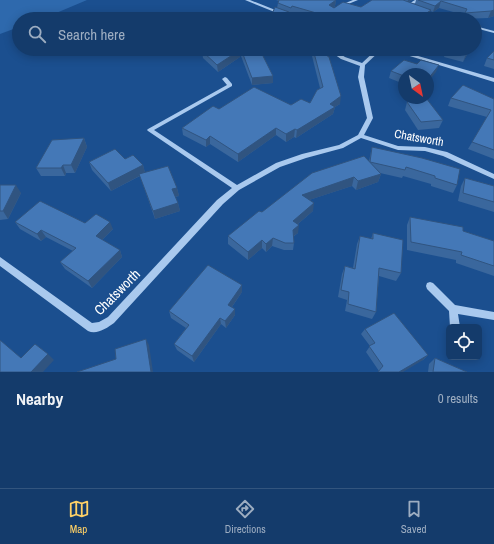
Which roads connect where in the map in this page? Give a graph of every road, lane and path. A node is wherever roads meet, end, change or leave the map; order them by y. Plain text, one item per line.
1 (247, 0) edge
2 (356, 0) edge
3 (418, 0) edge
4 (336, 9) edge
5 (278, 12) edge
6 (426, 12) edge
7 (482, 29) edge
8 (494, 32) edge
9 (340, 56) edge
10 (373, 56) edge
11 (413, 56) edge
12 (364, 65) junction
13 (226, 79) dead end
14 (494, 80) edge
15 (360, 136) junction
16 (494, 177) edge
17 (237, 188) junction
18 (0, 261) edge
19 (430, 286) dead end
20 (453, 310) junction
21 (494, 316) edge
22 (455, 324) edge

1 - 5 street
2 - 4 street
3 - 6 street
7 - 8 street
9 - 12 street
10 - 12 street
11 - 14 street
12 - 15 street
13 - 17 street
15 - 16 street, Chatsworth
15 - 17 street, Chatsworth
17 - 18 street, Chatsworth
19 - 20 street
20 - 21 street
20 - 22 street

